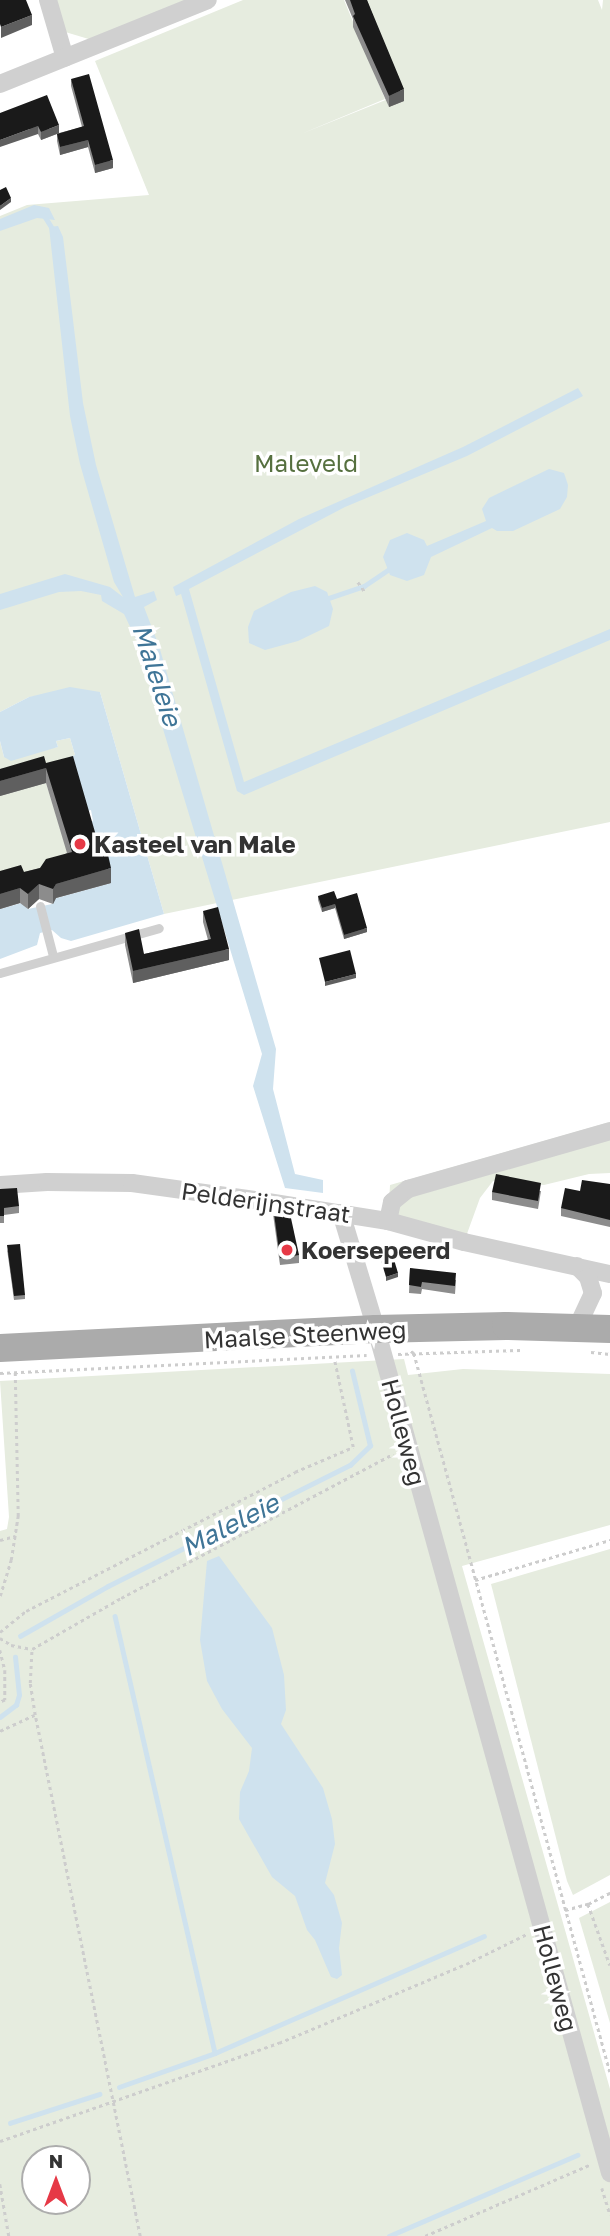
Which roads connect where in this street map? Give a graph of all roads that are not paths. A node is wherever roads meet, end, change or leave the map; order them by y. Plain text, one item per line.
1 (48, 0) edge
2 (208, 0) edge
3 (65, 58) junction
4 (0, 84) edge
5 (40, 906) dead end
6 (159, 928) dead end
7 (53, 956) junction
8 (0, 973) edge
9 (610, 1131) edge
10 (0, 1185) edge
11 (341, 1213) junction
12 (388, 1221) junction
13 (577, 1266) junction
14 (610, 1274) edge
15 (610, 1329) edge
16 (581, 1339) junction
17 (380, 1342) junction
18 (0, 1348) edge
19 (608, 2165) edge

1 - 3 street
2 - 3 street
3 - 4 street
5 - 7 lane
6 - 7 lane
7 - 8 lane
9 - 12 street
10 - 11 street, Pelderijnstraat
11 - 12 street, Pelderijnstraat
11 - 17 street, Holleweg
12 - 13 street, Pelderijnstraat
13 - 14 street, Pelderijnstraat
13 - 16 street
15 - 16 main road, Maalse Steenweg
16 - 17 main road, Maalse Steenweg
17 - 18 main road, Maalse Steenweg
17 - 19 street, Holleweg

